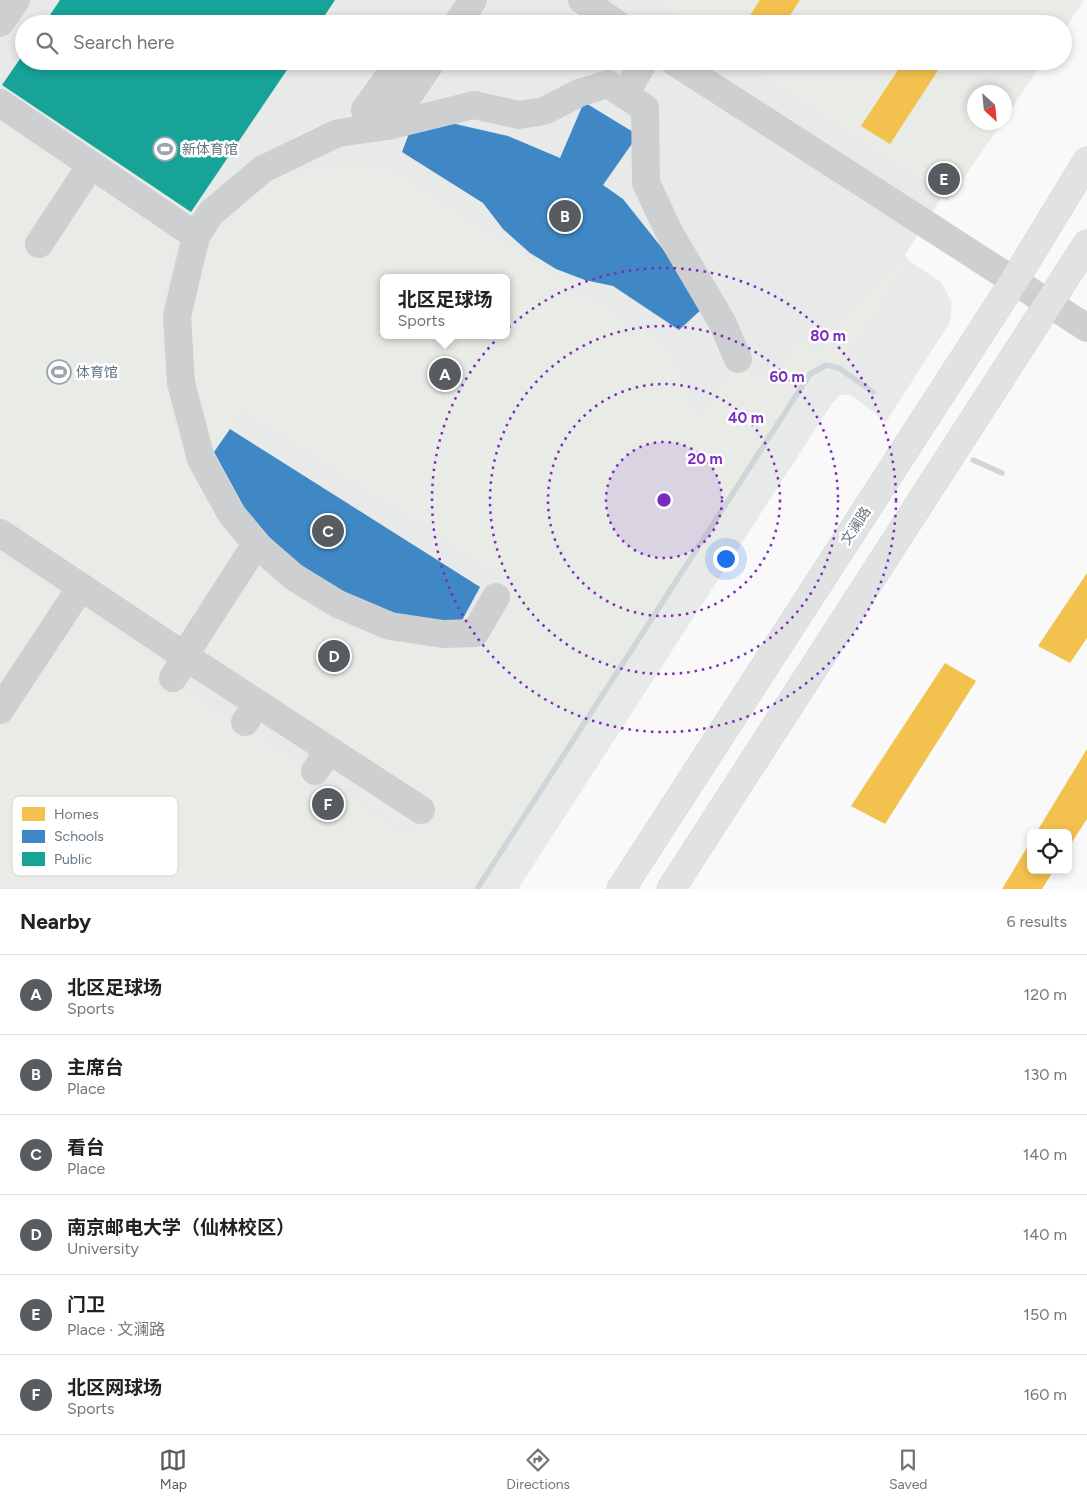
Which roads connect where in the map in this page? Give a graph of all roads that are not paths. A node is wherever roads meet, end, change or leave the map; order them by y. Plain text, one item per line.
1 (16, 0) edge
2 (474, 0) edge
3 (582, 0) edge
4 (464, 15) edge
5 (604, 15) edge
6 (0, 24) edge
7 (394, 70) edge
8 (426, 70) edge
9 (639, 70) edge
10 (687, 70) edge
11 (625, 95) junction
12 (0, 103) edge
13 (388, 126) junction
14 (1087, 161) edge
15 (91, 165) junction
16 (196, 236) junction
17 (39, 244) dead end
18 (1087, 244) edge
19 (1014, 281) junction
20 (1049, 304) junction
21 (1087, 328) edge
22 (738, 359) dead end
23 (0, 533) edge
24 (256, 544) junction
25 (81, 587) junction
26 (496, 597) dead end
27 (181, 664) junction
28 (0, 710) edge
29 (421, 810) dead end
30 (621, 889) edge
31 (671, 889) edge

1 - 6 street
2 - 4 street
3 - 5 street
7 - 13 street
8 - 13 street
9 - 11 street
10 - 19 street
11 - 13 street
11 - 22 street
12 - 15 street
13 - 16 street
14 - 19 main road, 文澜路
15 - 16 street
15 - 17 street
16 - 24 street
18 - 20 main road
19 - 20 street
19 - 30 main road, 文澜路
20 - 21 street
20 - 31 main road
23 - 25 street
24 - 26 street
24 - 27 street
25 - 27 street
25 - 28 street
27 - 29 street

